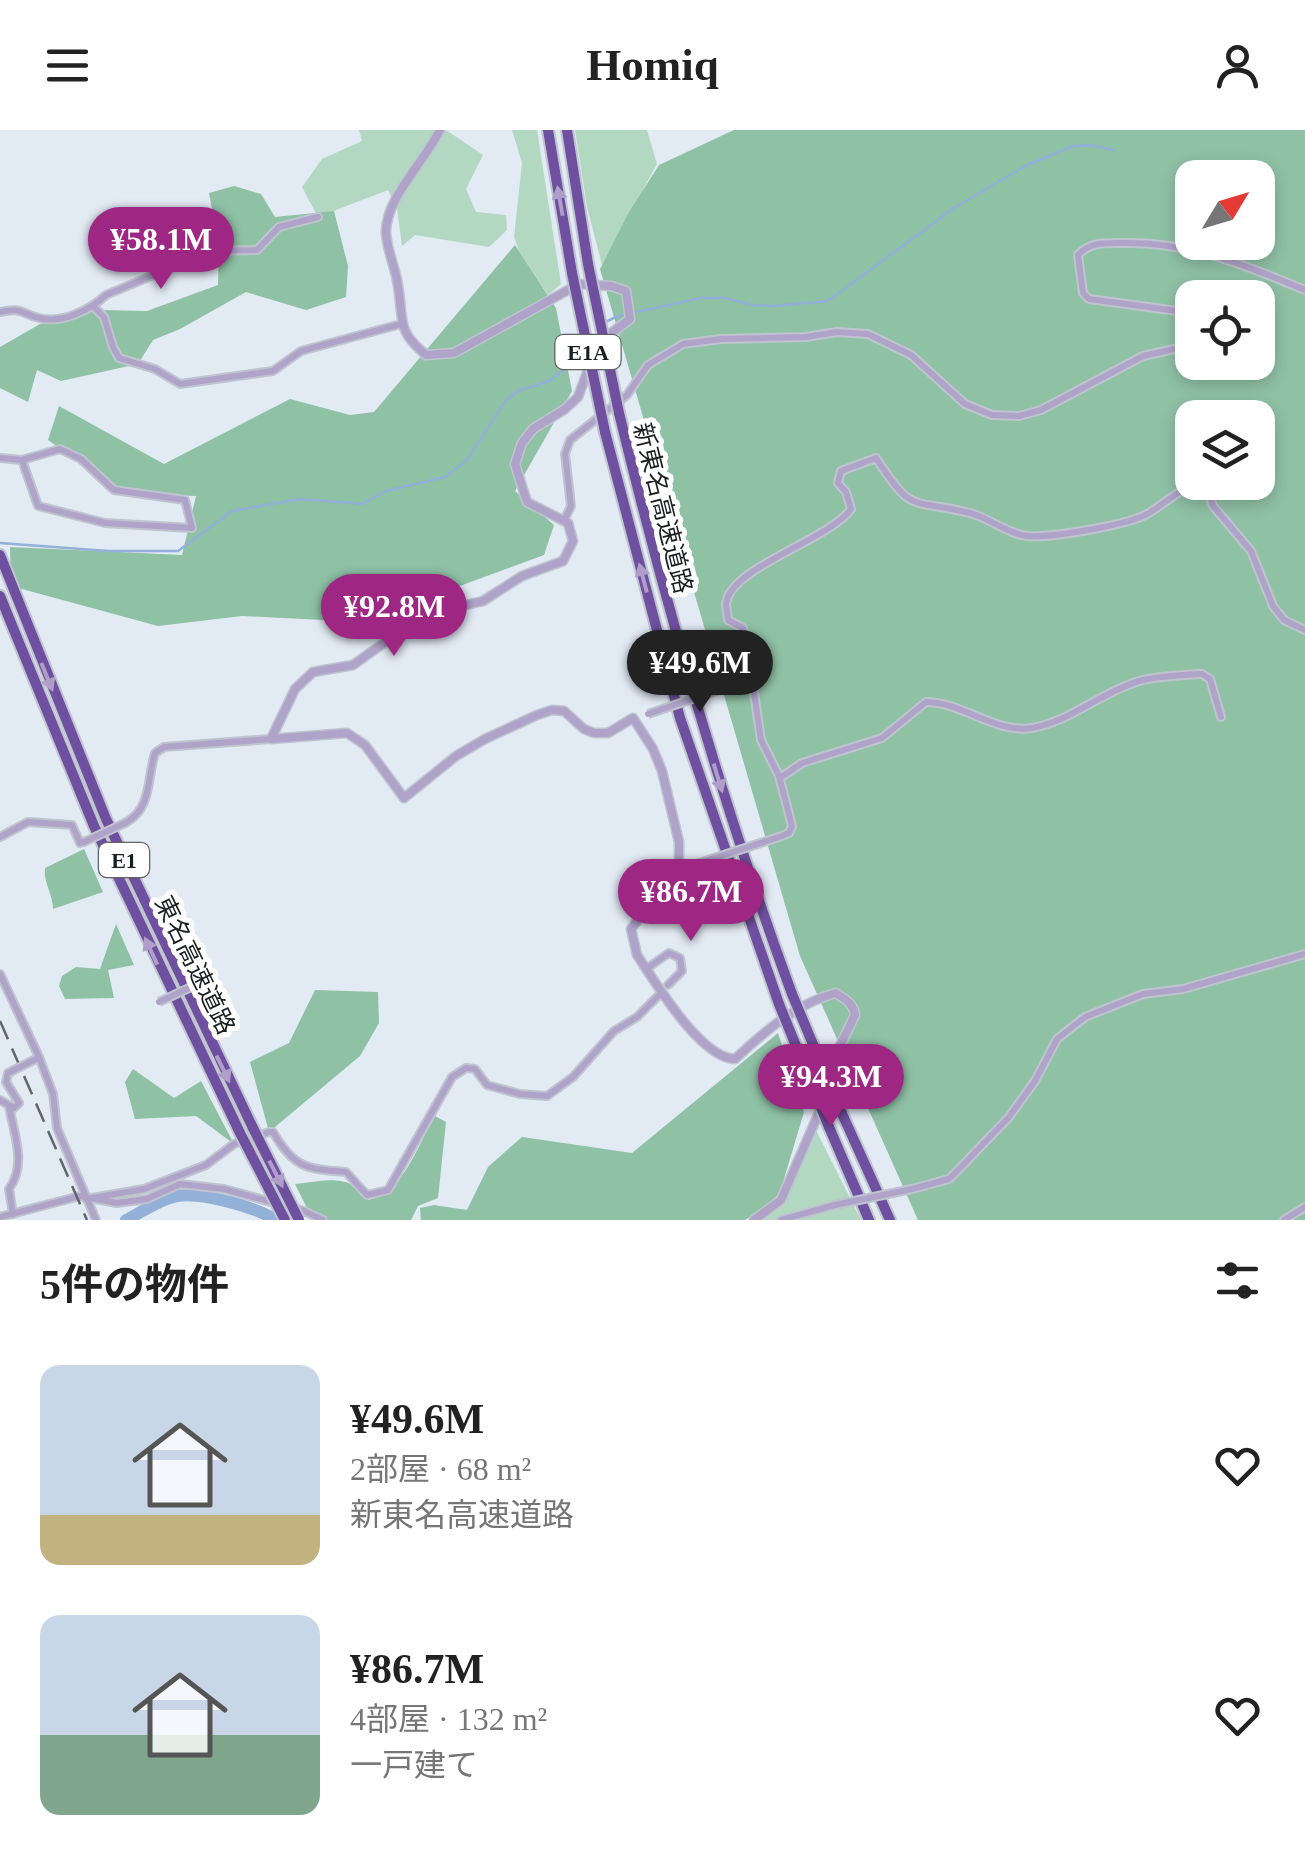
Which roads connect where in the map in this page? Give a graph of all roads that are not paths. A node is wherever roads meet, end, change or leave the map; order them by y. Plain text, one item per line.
1 (440, 130) edge
2 (548, 130) edge
3 (566, 130) edge
4 (318, 217) dead end
5 (1305, 290) edge
6 (94, 307) junction
7 (1175, 311) edge
8 (0, 312) edge
9 (401, 324) junction
10 (1175, 349) edge
11 (0, 459) edge
12 (22, 460) junction
13 (564, 520) junction
14 (0, 555) edge
15 (0, 596) edge
16 (1305, 630) edge
17 (752, 678) junction
18 (1222, 717) dead end
19 (633, 718) junction
20 (271, 739) junction
21 (780, 778) junction
22 (0, 837) edge
23 (679, 866) junction
24 (1305, 954) edge
25 (646, 969) junction
26 (0, 974) edge
27 (204, 981) dead end
28 (668, 985) dead end
29 (658, 996) dead end
30 (159, 1002) dead end
31 (38, 1058) junction
32 (0, 1100) edge
33 (9, 1106) junction
34 (4, 1194) edge
35 (86, 1199) junction
36 (1305, 1207) edge
37 (13, 1214) junction
38 (0, 1217) edge
39 (96, 1220) edge
40 (285, 1220) edge
41 (299, 1220) edge
42 (322, 1220) edge
43 (754, 1220) edge
44 (781, 1220) edge
45 (870, 1220) edge
46 (890, 1220) edge
47 (1284, 1220) edge

1 - 9 street
45 -> 2 highway, 新東名高速道路 / E1A, bridge
3 -> 46 highway, 新東名高速道路 / E1A, bridge
4 - 6 street
5 - 7 street
6 - 8 street
6 - 9 street
9 - 13 street
10 - 13 street
11 - 12 street
12 - 12 street
13 - 20 street
14 -> 41 highway, 東名高速道路 / E1, bridge
40 -> 15 highway, 東名高速道路 / E1, bridge
16 - 17 street
17 - 19 street, bridge
17 - 21 street
18 - 21 street
19 - 20 street
19 - 23 street
20 - 22 street, bridge
21 - 23 street, bridge
23 - 25 street
24 - 44 street, bridge
25 - 28 street
25 - 43 street
26 - 31 street
27 - 30 street, bridge
29 - 35 street
31 - 33 street, bridge
31 - 35 street
32 - 33 street
33 - 34 street
34 - 37 street
35 - 37 street
35 - 39 street
35 - 42 street
36 - 47 street
37 - 38 street

